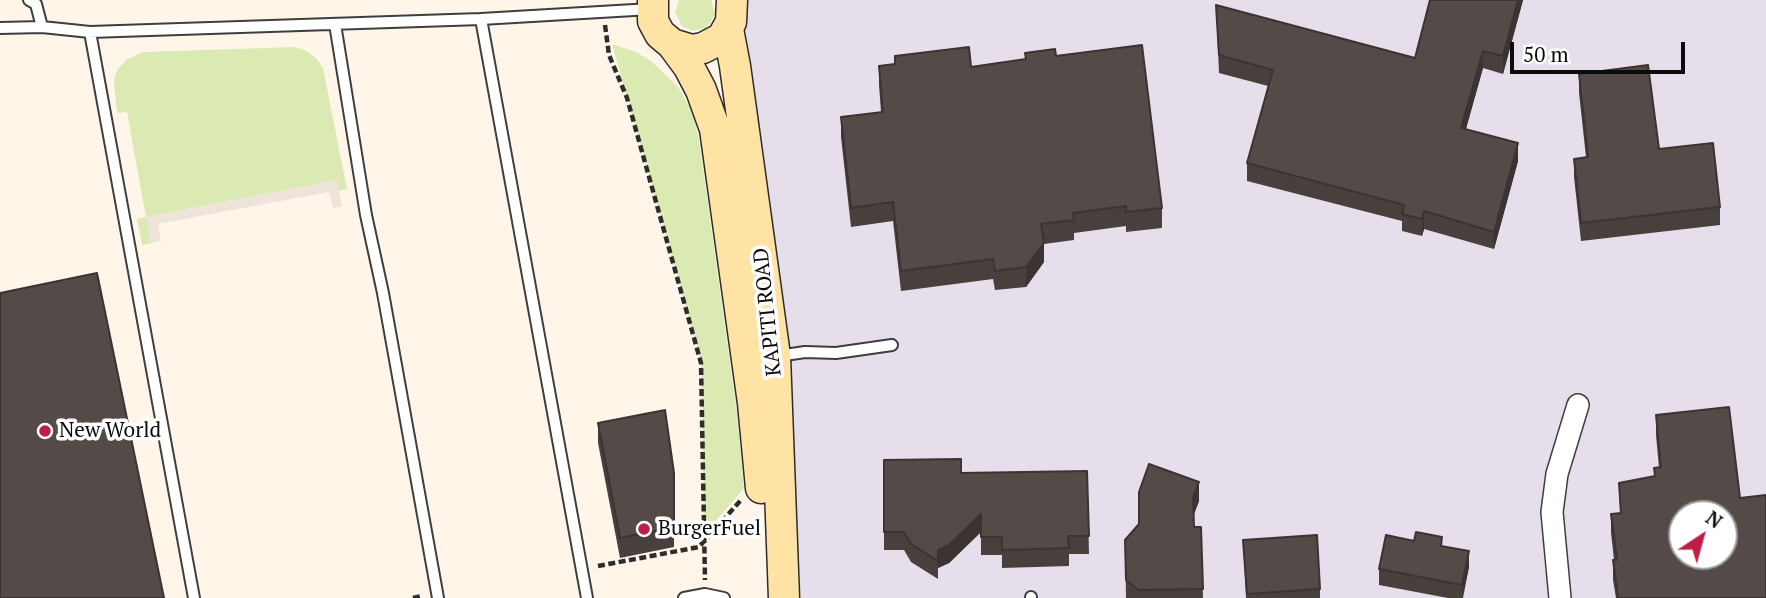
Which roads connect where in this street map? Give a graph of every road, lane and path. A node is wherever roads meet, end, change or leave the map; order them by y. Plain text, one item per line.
1 (29, 0) edge
2 (652, 5) edge
3 (730, 15) edge
4 (481, 19) junction
5 (335, 24) junction
6 (42, 27) junction
7 (0, 28) edge
8 (90, 32) junction
9 (607, 38) dead end
10 (672, 44) junction
11 (892, 345) dead end
12 (775, 356) junction
13 (753, 403) junction
14 (1578, 405) dead end
15 (747, 494) dead end
16 (704, 542) junction
17 (582, 569) junction
18 (705, 583) dead end
19 (194, 598) edge
20 (438, 598) edge
21 (587, 598) edge
22 (684, 598) edge
23 (724, 598) edge
24 (764, 598) edge
25 (784, 598) edge
26 (1560, 598) edge

1 - 6 lane
2 - 4 lane
2 - 10 main road, KAPITI ROAD
3 - 10 main road
3 - 12 main road, KAPITI ROAD
4 - 5 lane
4 - 17 lane
5 - 8 lane
5 - 20 lane
6 - 7 lane
6 - 8 lane
8 - 19 lane
9 - 16 path
10 - 13 main road, KAPITI ROAD
11 - 12 lane
12 - 13 main road
12 - 25 main road, KAPITI ROAD
13 - 24 main road, KAPITI ROAD
14 - 26 street
15 - 16 path
16 - 17 path
16 - 18 path
17 - 21 lane
22 - 23 lane

